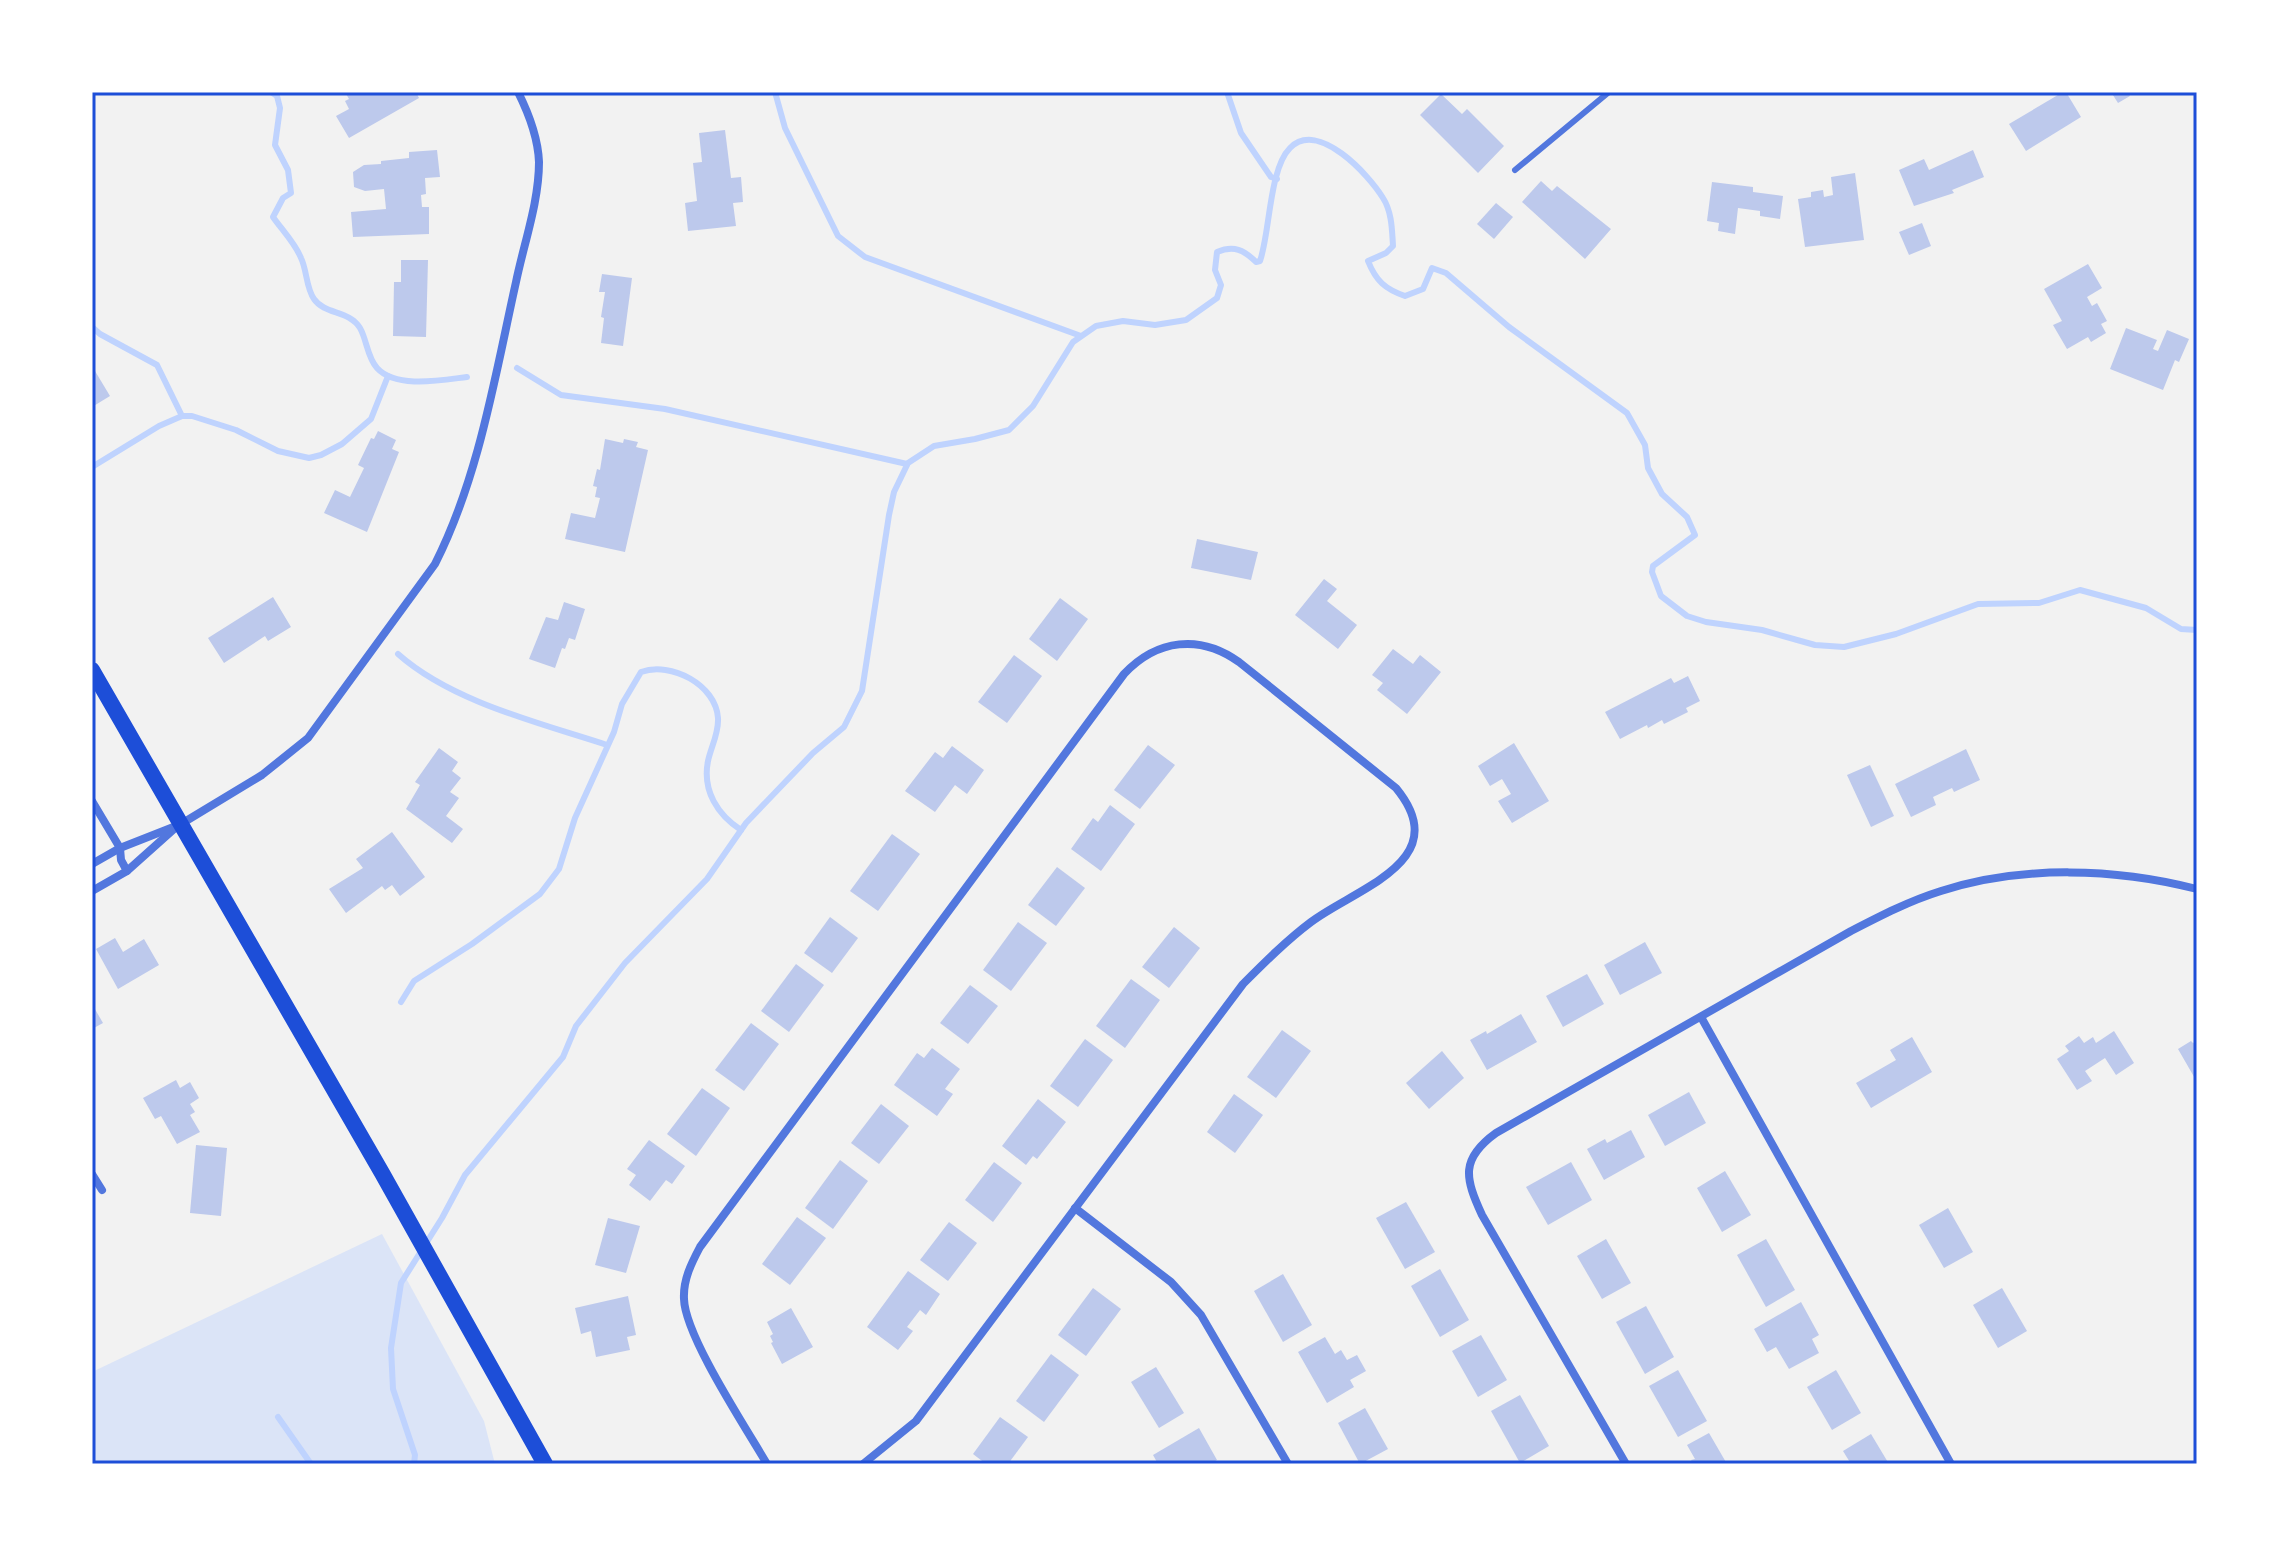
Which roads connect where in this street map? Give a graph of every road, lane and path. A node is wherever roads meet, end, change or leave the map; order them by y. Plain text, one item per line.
1 (518, 92) edge
2 (1609, 92) edge
3 (1515, 170) dead end
4 (92, 670) edge
5 (92, 801) edge
6 (181, 824) junction
7 (120, 848) junction
8 (92, 864) edge
9 (127, 871) junction
10 (2197, 889) edge
11 (92, 891) edge
12 (1701, 1017) junction
13 (92, 1174) edge
14 (102, 1190) dead end
15 (1075, 1208) junction
16 (545, 1464) edge
17 (767, 1464) edge
18 (863, 1464) edge
19 (1288, 1464) edge
20 (1626, 1464) edge
21 (1951, 1464) edge

1 - 6 street
2 - 3 lane
4 - 6 main road
5 - 7 street
6 - 7 street
6 - 9 street
6 - 16 main road
7 - 8 street
7 - 9 street
9 - 11 street
10 - 12 street
12 - 20 street
12 - 21 street
13 - 14 street
15 - 17 street
15 - 18 street
15 - 19 street

